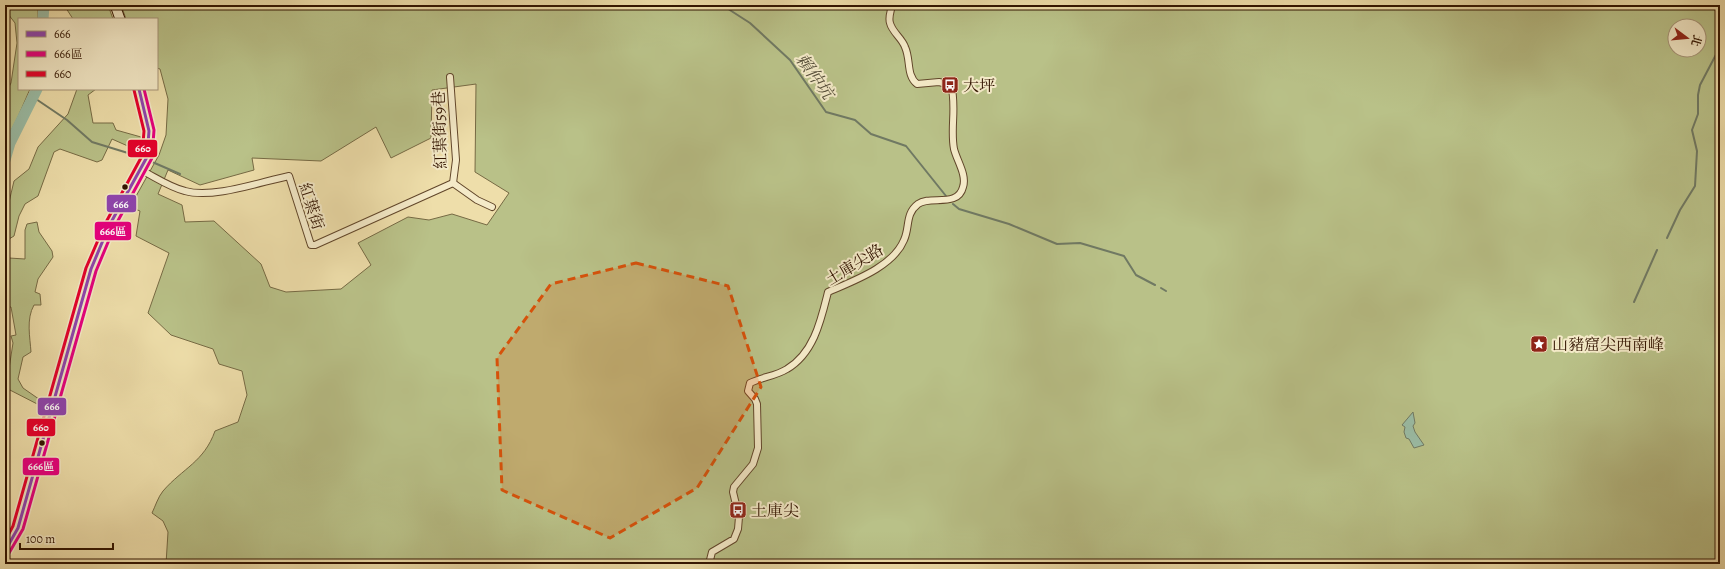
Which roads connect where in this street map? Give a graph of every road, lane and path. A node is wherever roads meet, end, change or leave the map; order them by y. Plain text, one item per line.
1 (115, 5) edge
2 (892, 5) edge
3 (120, 18) edge
4 (450, 77) dead end
5 (140, 90) edge
6 (141, 170) junction
7 (453, 183) junction
8 (492, 207) dead end
9 (5, 551) edge
10 (711, 564) edge

1 - 3 main road
2 - 10 street, 土庫尖路
4 - 7 street, 紅葉街59巷
5 - 6 main road
6 - 7 street, 紅葉街
6 - 9 main road
7 - 8 street

